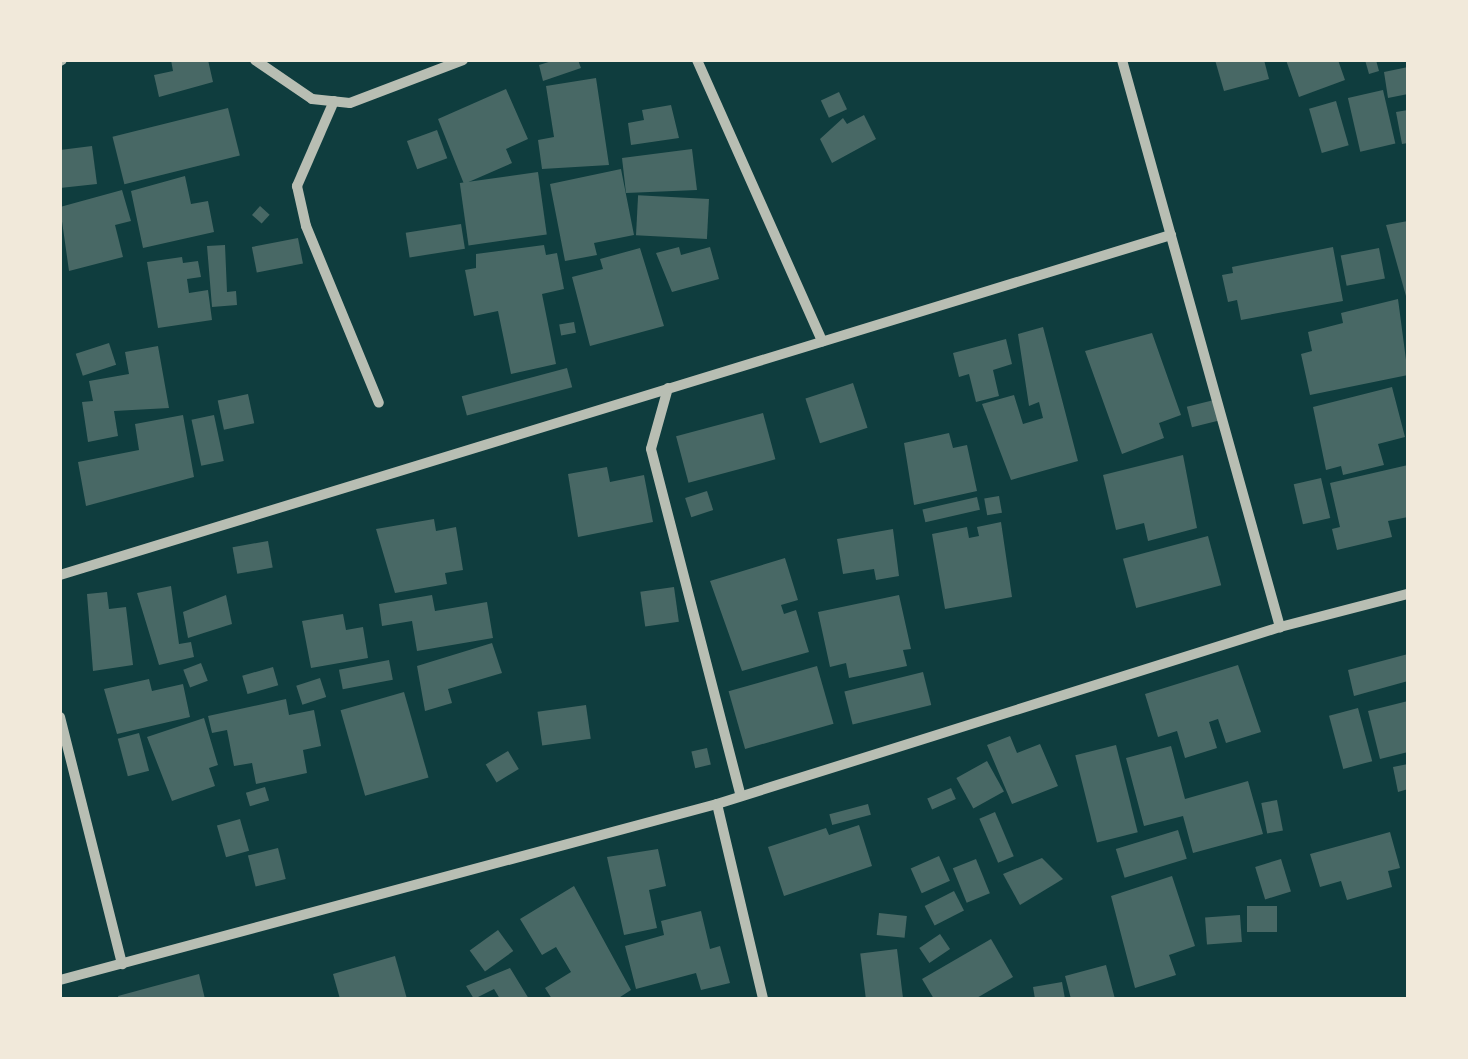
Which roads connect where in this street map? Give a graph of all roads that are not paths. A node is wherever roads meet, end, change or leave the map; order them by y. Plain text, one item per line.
1 (255, 60) edge
2 (464, 60) edge
3 (698, 60) edge
4 (1122, 60) edge
5 (334, 102) junction
6 (1171, 235) junction
7 (822, 341) junction
8 (668, 388) junction
9 (379, 403) dead end
10 (60, 574) edge
11 (1408, 594) edge
12 (1280, 627) junction
13 (60, 717) edge
14 (741, 796) junction
15 (717, 804) junction
16 (122, 964) junction
17 (60, 980) edge
18 (762, 999) edge

1 - 5 street
2 - 5 street
3 - 7 street
4 - 6 street
5 - 9 street
6 - 7 street
6 - 12 street
7 - 8 street
8 - 10 street
8 - 14 street
11 - 12 street
12 - 14 street
13 - 16 street
14 - 15 street
15 - 16 street
15 - 18 street
16 - 17 street

